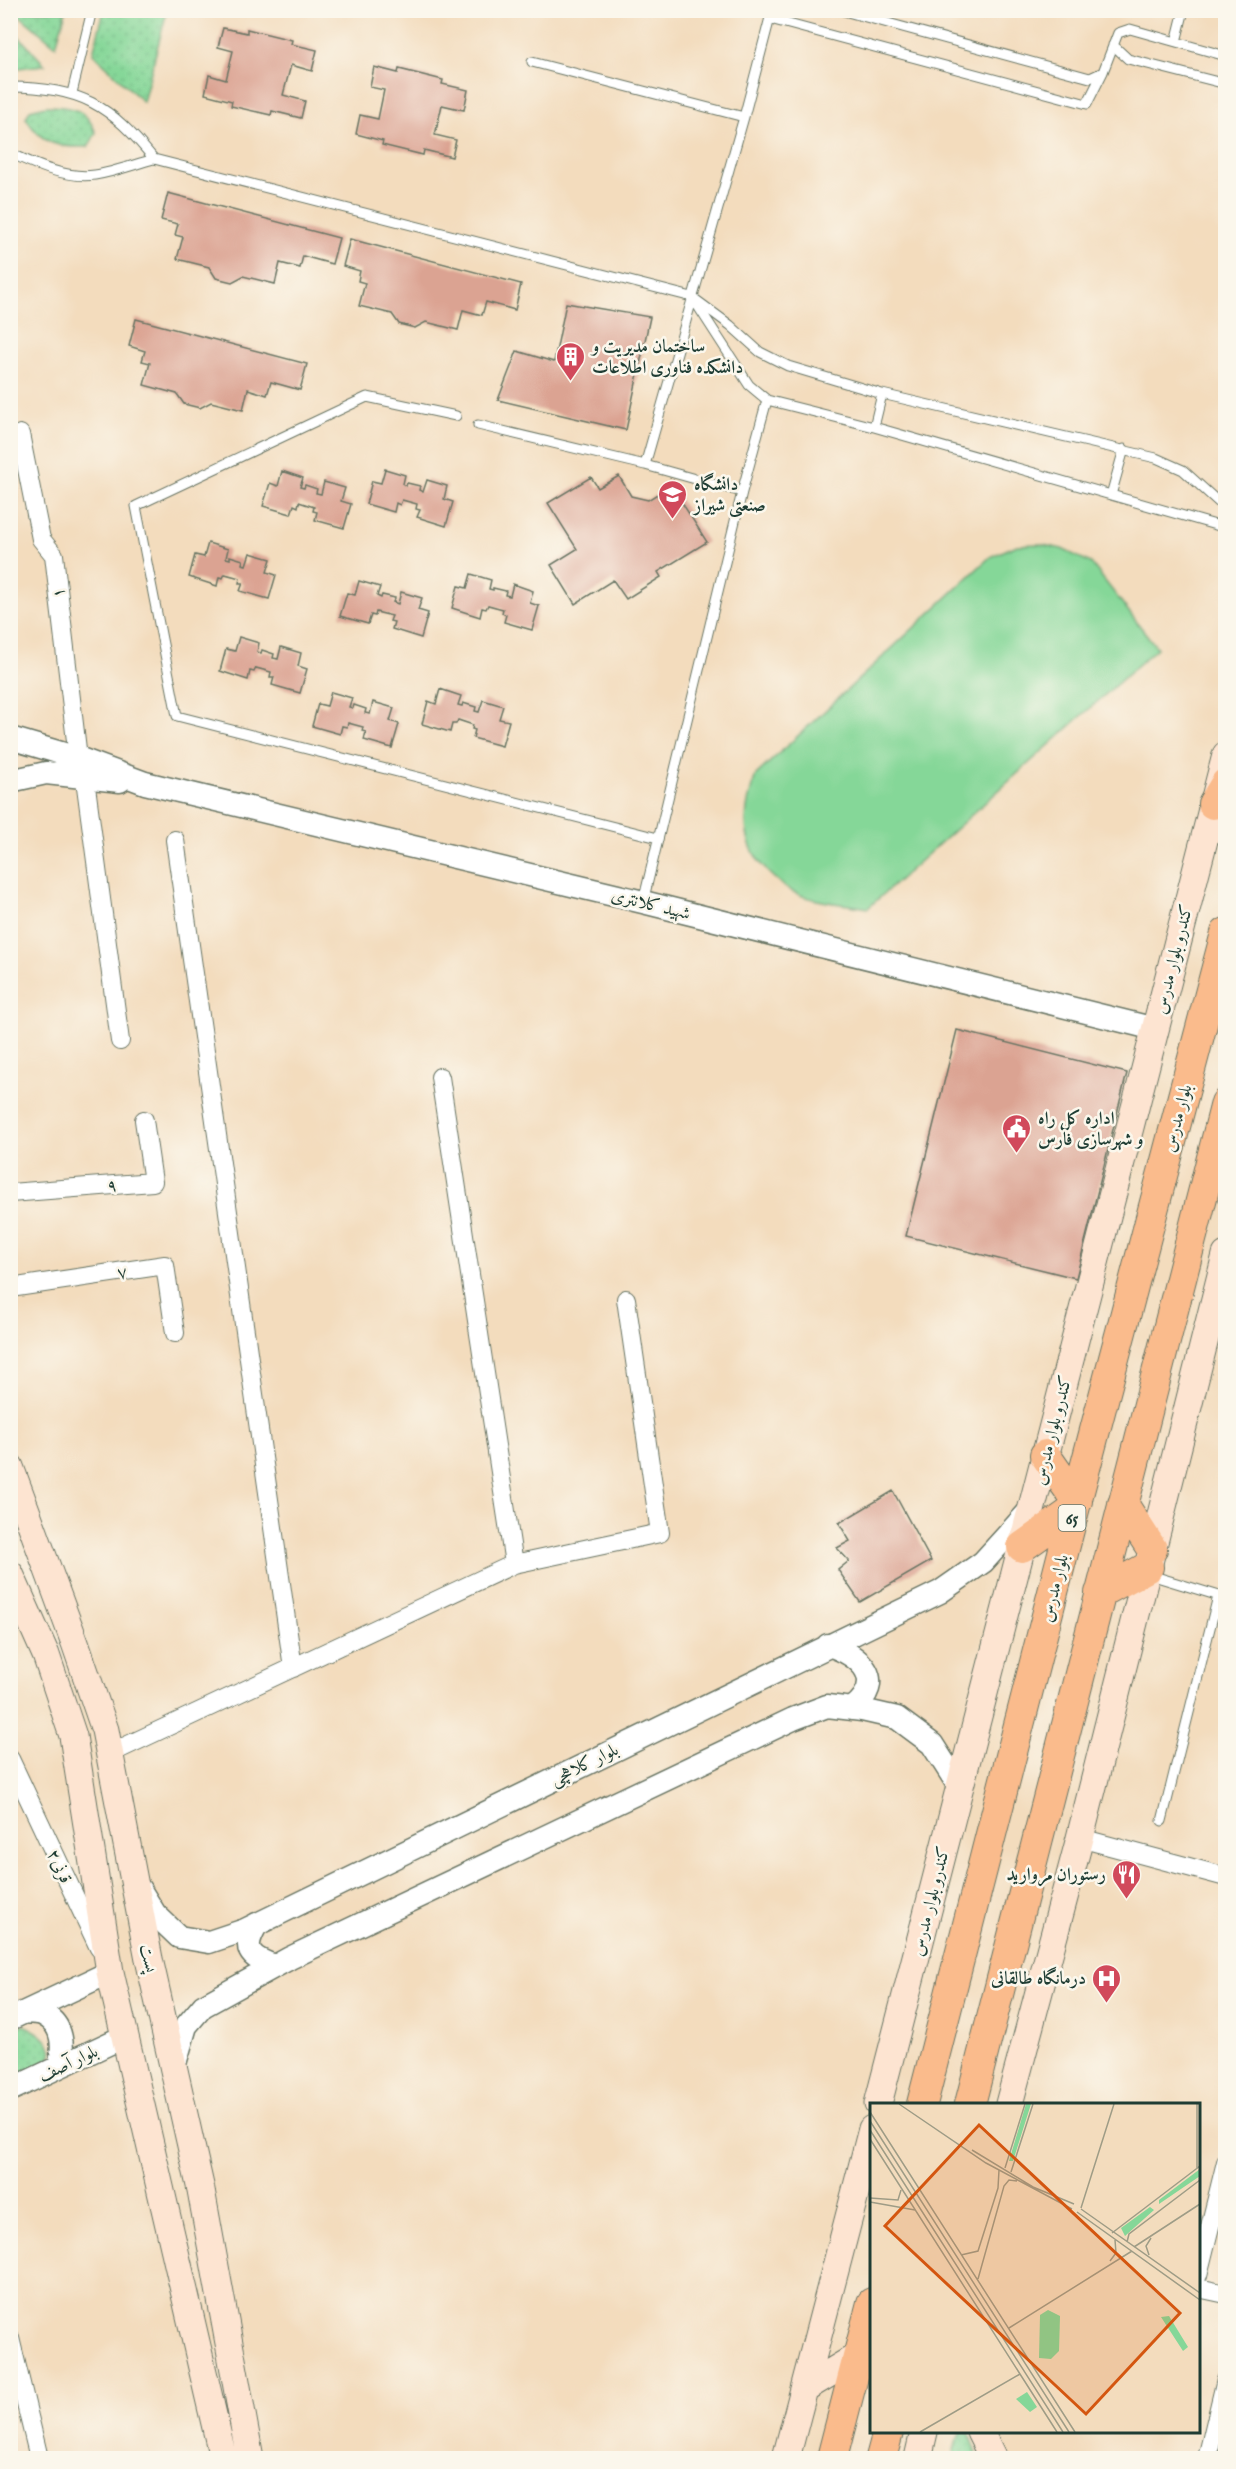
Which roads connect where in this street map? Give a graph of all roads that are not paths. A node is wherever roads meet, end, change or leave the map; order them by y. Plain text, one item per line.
1 (92, 10) edge
2 (840, 10) edge
3 (1184, 10) edge
4 (771, 15) edge
5 (1176, 42) junction
6 (1113, 45) junction
7 (1226, 56) edge
8 (532, 62) dead end
9 (1103, 72) junction
10 (1226, 84) edge
11 (10, 87) edge
12 (72, 93) junction
13 (744, 117) junction
14 (10, 153) edge
15 (154, 159) junction
16 (692, 297) junction
17 (882, 394) junction
18 (767, 400) junction
19 (456, 416) dead end
20 (477, 425) dead end
21 (874, 426) junction
22 (20, 434) dead end
23 (1124, 449) junction
24 (645, 465) junction
25 (742, 492) junction
26 (1111, 495) junction
27 (1226, 509) edge
28 (1226, 528) edge
29 (10, 738) edge
30 (1226, 755) edge
31 (81, 768) junction
32 (10, 781) edge
33 (1219, 794) edge
34 (658, 838) junction
35 (175, 840) dead end
36 (643, 902) junction
37 (1226, 933) edge
38 (1155, 1029) junction
39 (120, 1041) dead end
40 (440, 1077) dead end
41 (1226, 1102) edge
42 (144, 1120) dead end
43 (10, 1193) edge
44 (1226, 1255) edge
45 (10, 1288) edge
46 (626, 1299) dead end
47 (175, 1333) dead end
48 (1046, 1455) junction
49 (10, 1467) edge
50 (1123, 1504) junction
51 (1076, 1505) junction
52 (1032, 1508) junction
53 (1022, 1547) junction
54 (1149, 1563) junction
55 (514, 1564) junction
56 (10, 1574) edge
57 (1100, 1593) junction
58 (1222, 1597) edge
59 (828, 1645) junction
60 (293, 1668) junction
61 (852, 1709) junction
62 (110, 1754) junction
63 (10, 1759) edge
64 (960, 1788) junction
65 (1162, 1821) dead end
66 (1080, 1838) junction
67 (1226, 1877) edge
68 (134, 1879) junction
69 (972, 1910) junction
70 (1017, 1920) junction
71 (257, 1924) junction
72 (275, 1966) junction
73 (110, 1972) junction
74 (18, 2016) edge
75 (125, 2036) junction
76 (59, 2066) junction
77 (174, 2067) junction
78 (10, 2090) edge
79 (878, 2103) edge
80 (922, 2103) edge
81 (970, 2103) edge
82 (1009, 2103) edge
83 (870, 2137) edge
84 (1226, 2162) edge
85 (201, 2190) junction
86 (162, 2197) junction
87 (1200, 2267) edge
88 (1200, 2288) edge
89 (1226, 2294) edge
90 (870, 2311) edge
91 (10, 2338) edge
92 (858, 2356) junction
93 (1226, 2379) edge
94 (805, 2388) junction
95 (888, 2433) edge
96 (924, 2433) edge
97 (980, 2433) edge
98 (39, 2458) edge
99 (223, 2458) edge
100 (250, 2458) edge
101 (786, 2458) edge
102 (832, 2458) edge
103 (881, 2458) edge
104 (918, 2458) edge
105 (993, 2458) edge
106 (1207, 2458) edge

1 - 12 lane
2 - 9 lane
3 - 5 lane
4 - 9 lane
4 - 13 lane
5 - 6 lane
5 - 7 lane
6 - 9 lane
6 - 10 lane
8 - 13 lane
11 - 12 lane
12 - 15 lane
13 - 16 lane
14 - 15 lane
15 - 16 lane
16 - 17 lane
16 - 18 lane
16 - 24 lane
17 - 21 lane
17 - 23 lane
18 - 21 lane
18 - 25 lane
19 - 34 lane
20 - 24 lane
21 - 26 lane
22 - 31 street, ۱
23 - 26 lane
23 - 27 lane
24 - 25 lane
25 - 34 lane
26 - 28 lane
29 - 31 street
30 - 33 main road, کندرو بلوار مدرس
31 - 32 street
31 - 36 street, شهید کلانتری
31 - 39 street, ۱
33 - 38 main road, کندرو بلوار مدرس
34 - 36 lane
35 - 60 street
36 - 38 street, شهید کلانتری
37 - 51 main road, بلوار مدرس / 65
38 - 48 main road, کندرو بلوار مدرس
40 - 55 street
41 - 50 main road
42 - 43 street, ۹
44 - 54 main road
45 - 47 street, ۷
46 - 55 street
48 - 51 main road
48 - 52 main road, کندرو بلوار مدرس
49 - 62 main road, پست
50 - 54 main road
50 - 57 main road
51 - 53 main road
51 - 69 main road, بلوار مدرس / 65
52 - 53 main road, کندرو بلوار مدرس
52 - 59 street, بلوار کلاهچی
53 - 64 main road, کندرو بلوار مدرس
54 - 57 main road
54 - 58 lane
54 - 66 main road
55 - 60 street
56 - 73 main road
57 - 70 main road
58 - 65 lane
59 - 61 street
59 - 71 street, بلوار کلاهچی
60 - 62 street
61 - 64 street
61 - 72 street
62 - 68 main road, پست
63 - 73 street, قرنی۲
64 - 79 main road, کندرو بلوار مدرس
66 - 67 street
66 - 82 main road
68 - 71 street, بلوار کلاهچی
68 - 77 main road, پست
69 - 70 main road
69 - 80 main road, بلوار مدرس / 65
70 - 81 main road
71 - 72 street
72 - 77 street
73 - 74 street
73 - 75 main road
74 - 76 street
75 - 76 street, بلوار آصف
75 - 86 main road
76 - 78 street, بلوار آصف
77 - 85 main road, پست
83 - 94 main road
84 - 87 street
85 - 86 main road
85 - 100 main road, پست
86 - 99 main road
88 - 89 street
90 - 92 main road
91 - 98 street
92 - 94 main road
92 - 102 main road
93 - 106 street
94 - 101 main road
95 - 103 main road
96 - 104 main road
97 - 105 main road

